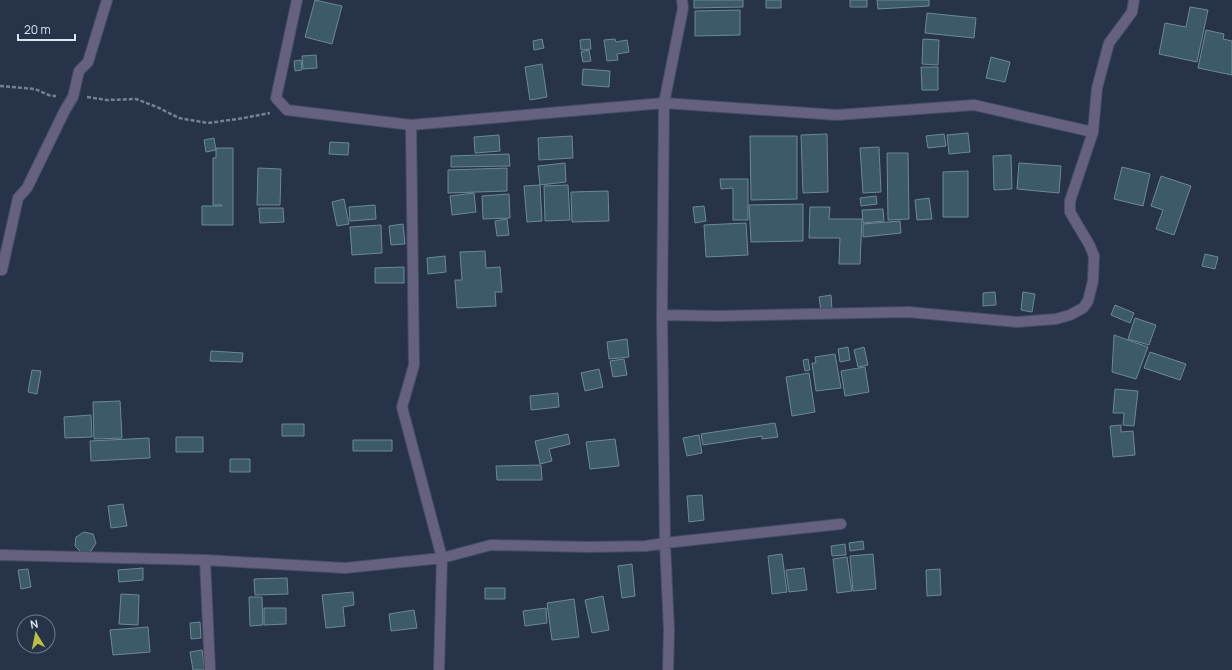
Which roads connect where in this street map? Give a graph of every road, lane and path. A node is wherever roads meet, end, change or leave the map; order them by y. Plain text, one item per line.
1 (107, 0) edge
2 (297, 0) edge
3 (682, 0) edge
4 (1134, 0) edge
5 (0, 86) edge
6 (73, 97) junction
7 (664, 103) junction
8 (287, 110) junction
9 (411, 125) junction
10 (1093, 132) junction
11 (0, 270) edge
12 (662, 315) junction
13 (841, 524) dead end
14 (665, 543) junction
15 (0, 555) edge
16 (442, 558) junction
17 (205, 560) junction
18 (210, 670) edge
19 (439, 670) edge
20 (668, 670) edge

1 - 6 street
2 - 8 street
3 - 7 street
4 - 10 street
5 - 6 path
6 - 8 path
6 - 11 street
7 - 9 street
7 - 10 street
7 - 12 street
8 - 9 street
9 - 16 street
10 - 12 street
12 - 14 street
13 - 14 street
14 - 16 street
14 - 20 street
15 - 17 street
16 - 17 street
16 - 19 street
17 - 18 street

